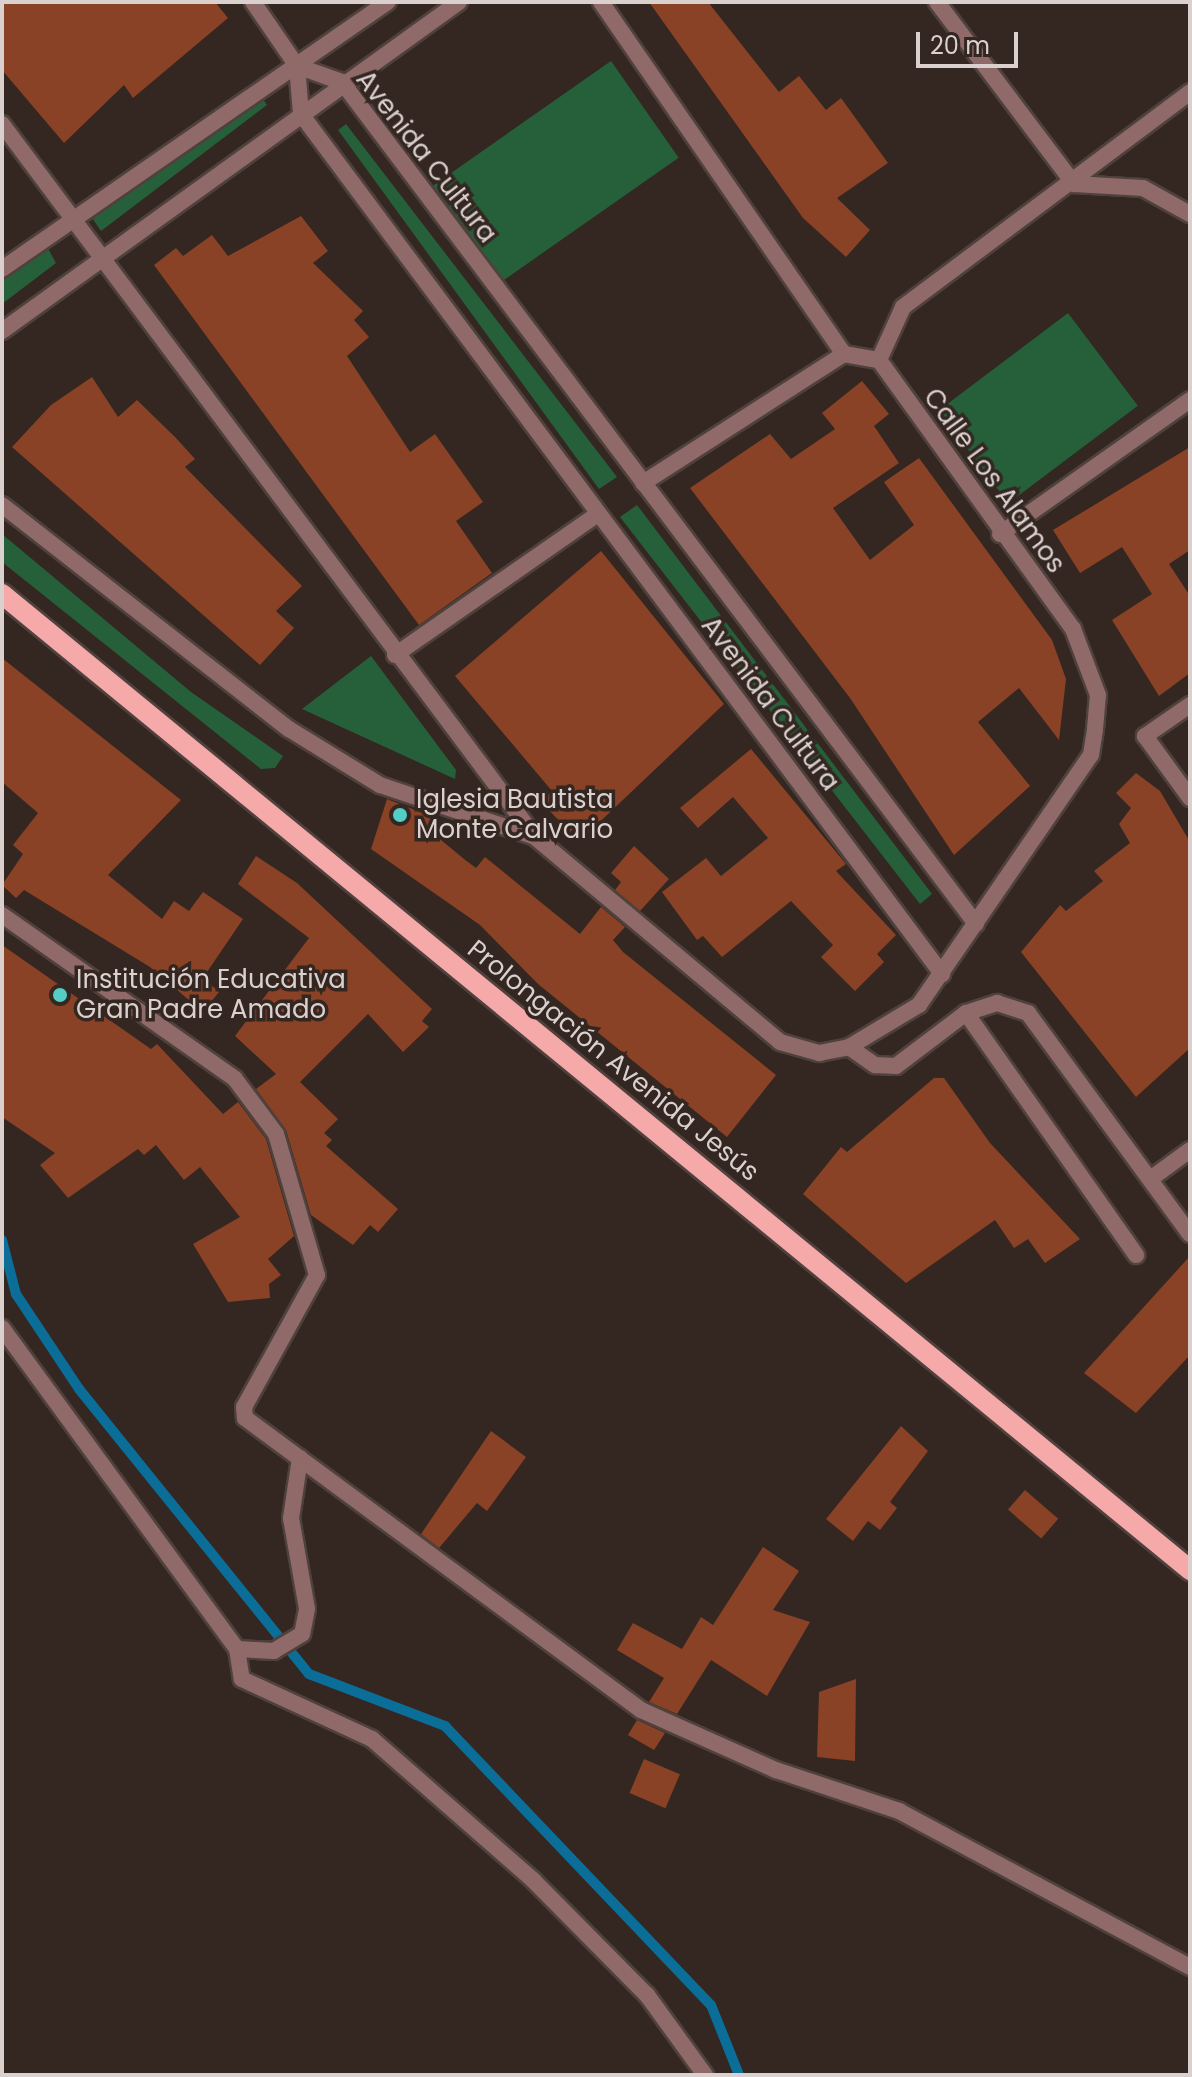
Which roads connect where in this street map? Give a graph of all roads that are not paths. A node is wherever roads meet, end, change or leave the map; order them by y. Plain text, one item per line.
1 (253, 2) edge
2 (387, 2) edge
3 (459, 2) edge
4 (601, 2) edge
5 (937, 2) edge
6 (297, 66) junction
7 (342, 82) junction
8 (1190, 92) edge
9 (301, 114) junction
10 (2, 124) edge
11 (1074, 184) junction
12 (1190, 215) edge
13 (71, 221) junction
14 (101, 262) junction
15 (2, 269) edge
16 (2, 331) edge
17 (844, 354) junction
18 (879, 360) junction
19 (1190, 400) edge
20 (643, 483) junction
21 (2, 505) edge
22 (598, 514) junction
23 (1000, 534) junction
24 (2, 594) edge
25 (395, 655) junction
26 (1190, 705) edge
27 (1190, 798) edge
28 (535, 837) junction
29 (2, 915) edge
30 (976, 924) junction
31 (942, 974) junction
32 (966, 1013) junction
33 (849, 1047) junction
34 (1190, 1150) edge
35 (1153, 1177) junction
36 (1190, 1234) edge
37 (1136, 1255) dead end
38 (2, 1328) edge
39 (300, 1458) junction
40 (1190, 1570) edge
41 (237, 1649) junction
42 (1190, 1967) edge
43 (705, 2075) edge

1 - 6 street
2 - 6 street
3 - 7 street
4 - 17 street
5 - 11 street
6 - 7 street, Avenida Cultura
6 - 9 street
6 - 13 street
7 - 9 street
7 - 20 street, Avenida Cultura
8 - 11 street
9 - 14 street
9 - 22 street, Avenida Cultura
10 - 13 street
11 - 12 street
11 - 18 street
13 - 14 street
13 - 15 street
14 - 16 street
14 - 25 street
17 - 18 street
17 - 20 street
18 - 23 street, Calle Los Alamos
19 - 23 street
20 - 30 street, Avenida Cultura
21 - 28 street
22 - 25 street
22 - 31 street, Avenida Cultura
23 - 30 street, Calle Los Alamos
24 - 40 main road, Prolongación Avenida Jesús
25 - 28 street
26 - 27 street
28 - 33 street
29 - 39 street
30 - 31 street, Calle Los Alamos
31 - 33 street, Calle Los Alamos
32 - 33 street
32 - 35 street
32 - 37 street
34 - 35 street
35 - 36 street
38 - 41 street
39 - 41 street
39 - 42 street
41 - 43 street

